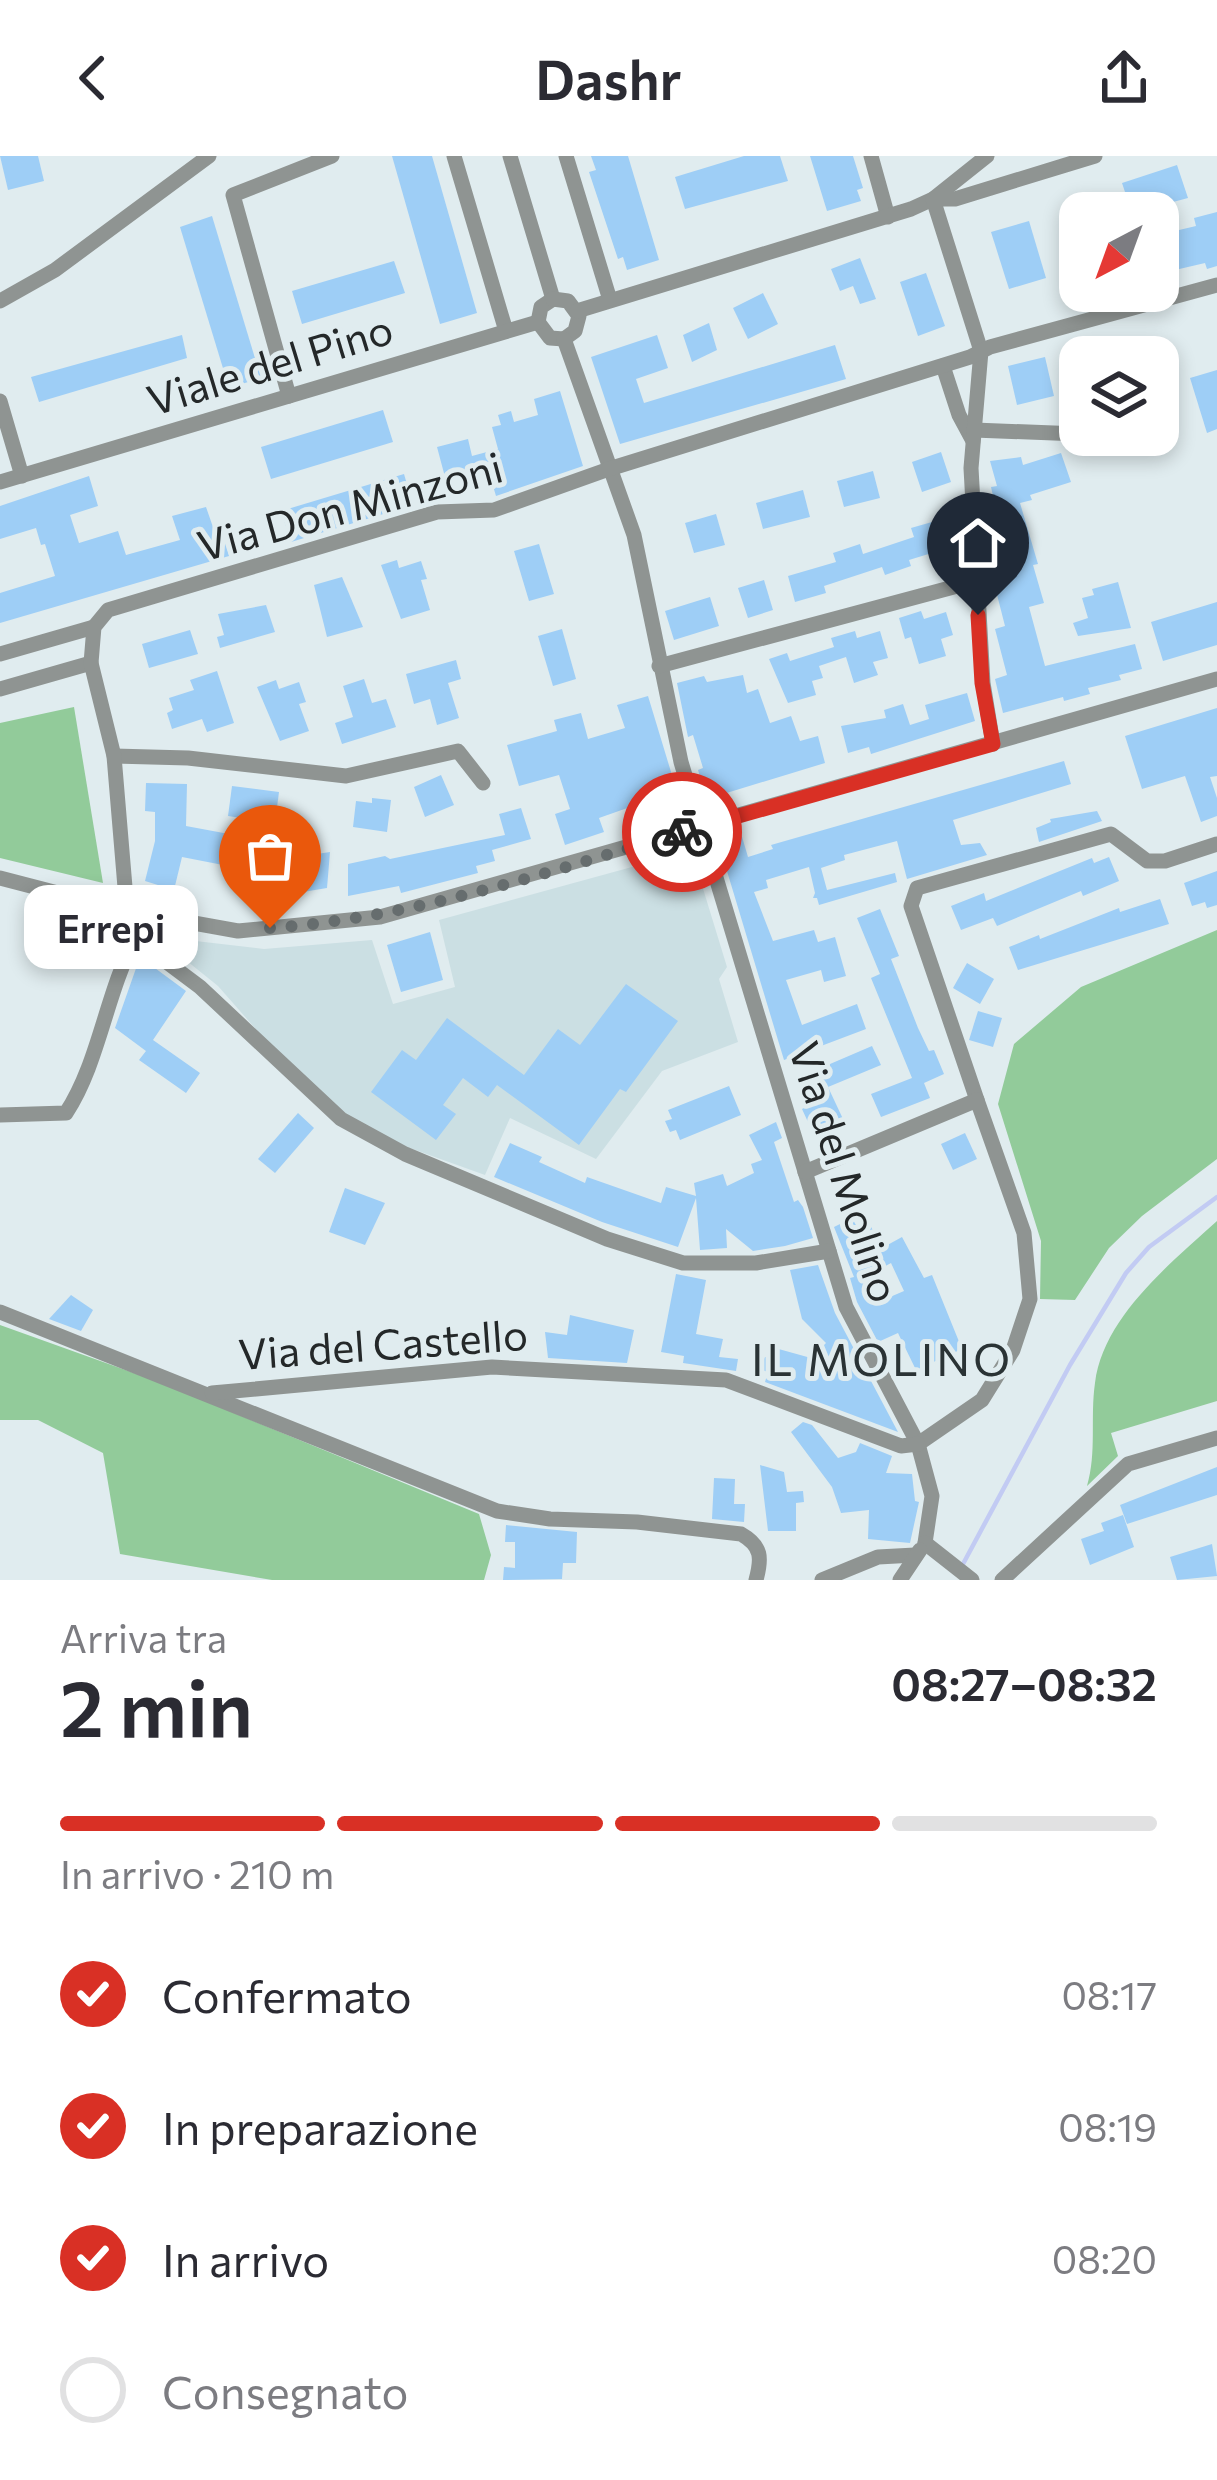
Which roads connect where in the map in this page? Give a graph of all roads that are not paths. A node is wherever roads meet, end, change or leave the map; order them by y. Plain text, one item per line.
1 (332, 156) edge
2 (454, 156) edge
3 (510, 156) edge
4 (566, 156) edge
5 (871, 156) edge
6 (987, 156) edge
7 (1095, 156) edge
8 (204, 157) edge
9 (1054, 162) edge
10 (933, 199) junction
11 (888, 217) junction
12 (1217, 286) edge
13 (554, 298) junction
14 (610, 300) junction
15 (0, 301) edge
16 (577, 311) junction
17 (538, 322) junction
18 (506, 332) junction
19 (564, 339) junction
20 (981, 351) junction
21 (943, 366) junction
22 (289, 396) junction
23 (0, 401) edge
24 (1059, 434) edge
25 (974, 436) junction
26 (609, 469) junction
27 (22, 476) junction
28 (0, 482) edge
29 (976, 581) junction
30 (94, 627) junction
31 (0, 654) edge
32 (91, 663) junction
33 (659, 666) junction
34 (1217, 680) edge
35 (0, 689) edge
36 (993, 744) junction
37 (114, 756) junction
38 (483, 783) dead end
39 (700, 827) junction
40 (1217, 844) edge
41 (0, 878) edge
42 (58, 896) junction
43 (127, 911) junction
44 (135, 939) junction
45 (977, 1100) junction
46 (0, 1115) edge
47 (805, 1172) junction
48 (829, 1251) junction
49 (0, 1312) edge
50 (208, 1394) junction
51 (1217, 1438) edge
52 (918, 1444) junction
53 (925, 1550) junction
54 (757, 1580) edge
55 (822, 1580) edge
56 (900, 1580) edge
57 (972, 1580) edge
58 (1002, 1580) edge

1 - 22 street
2 - 18 street
3 - 13 street
4 - 14 street
5 - 11 street
6 - 10 street
7 - 9 street
8 - 15 street
9 - 10 street
10 - 11 street
10 - 20 street
11 - 14 street
12 - 20 street, Via Don Minzoni
13 - 16 street
13 - 17 street
14 - 16 street
16 - 19 street
17 - 18 street, Viale del Pino
17 - 19 street
18 - 22 street, Viale del Pino
19 - 26 street, Via del Molino
20 - 21 street, Via Don Minzoni
20 - 25 street
21 - 25 street
21 - 26 street, Via Don Minzoni
22 - 27 street, Viale del Pino
23 - 27 street
24 - 25 street
25 - 29 street
26 - 30 street, Via Don Minzoni
26 - 33 street, Via del Molino
27 - 28 street, Viale del Pino
29 - 33 street
29 - 36 street
30 - 31 street
30 - 32 street
32 - 35 street
32 - 37 street
33 - 39 street, Via del Molino
34 - 36 street
36 - 39 street
37 - 38 street
37 - 43 street
39 - 43 street
39 - 47 street, Via del Molino
40 - 45 street
41 - 42 street
42 - 43 street
42 - 44 street
44 - 46 street
44 - 48 street
45 - 47 street
45 - 52 street
47 - 48 street, Via del Molino
48 - 52 street, Via del Molino
49 - 50 street, Via del Castello
50 - 52 street, Via del Castello
50 - 54 street
51 - 58 street
52 - 53 street, Via del Molino
53 - 55 street
53 - 56 street
53 - 57 street

